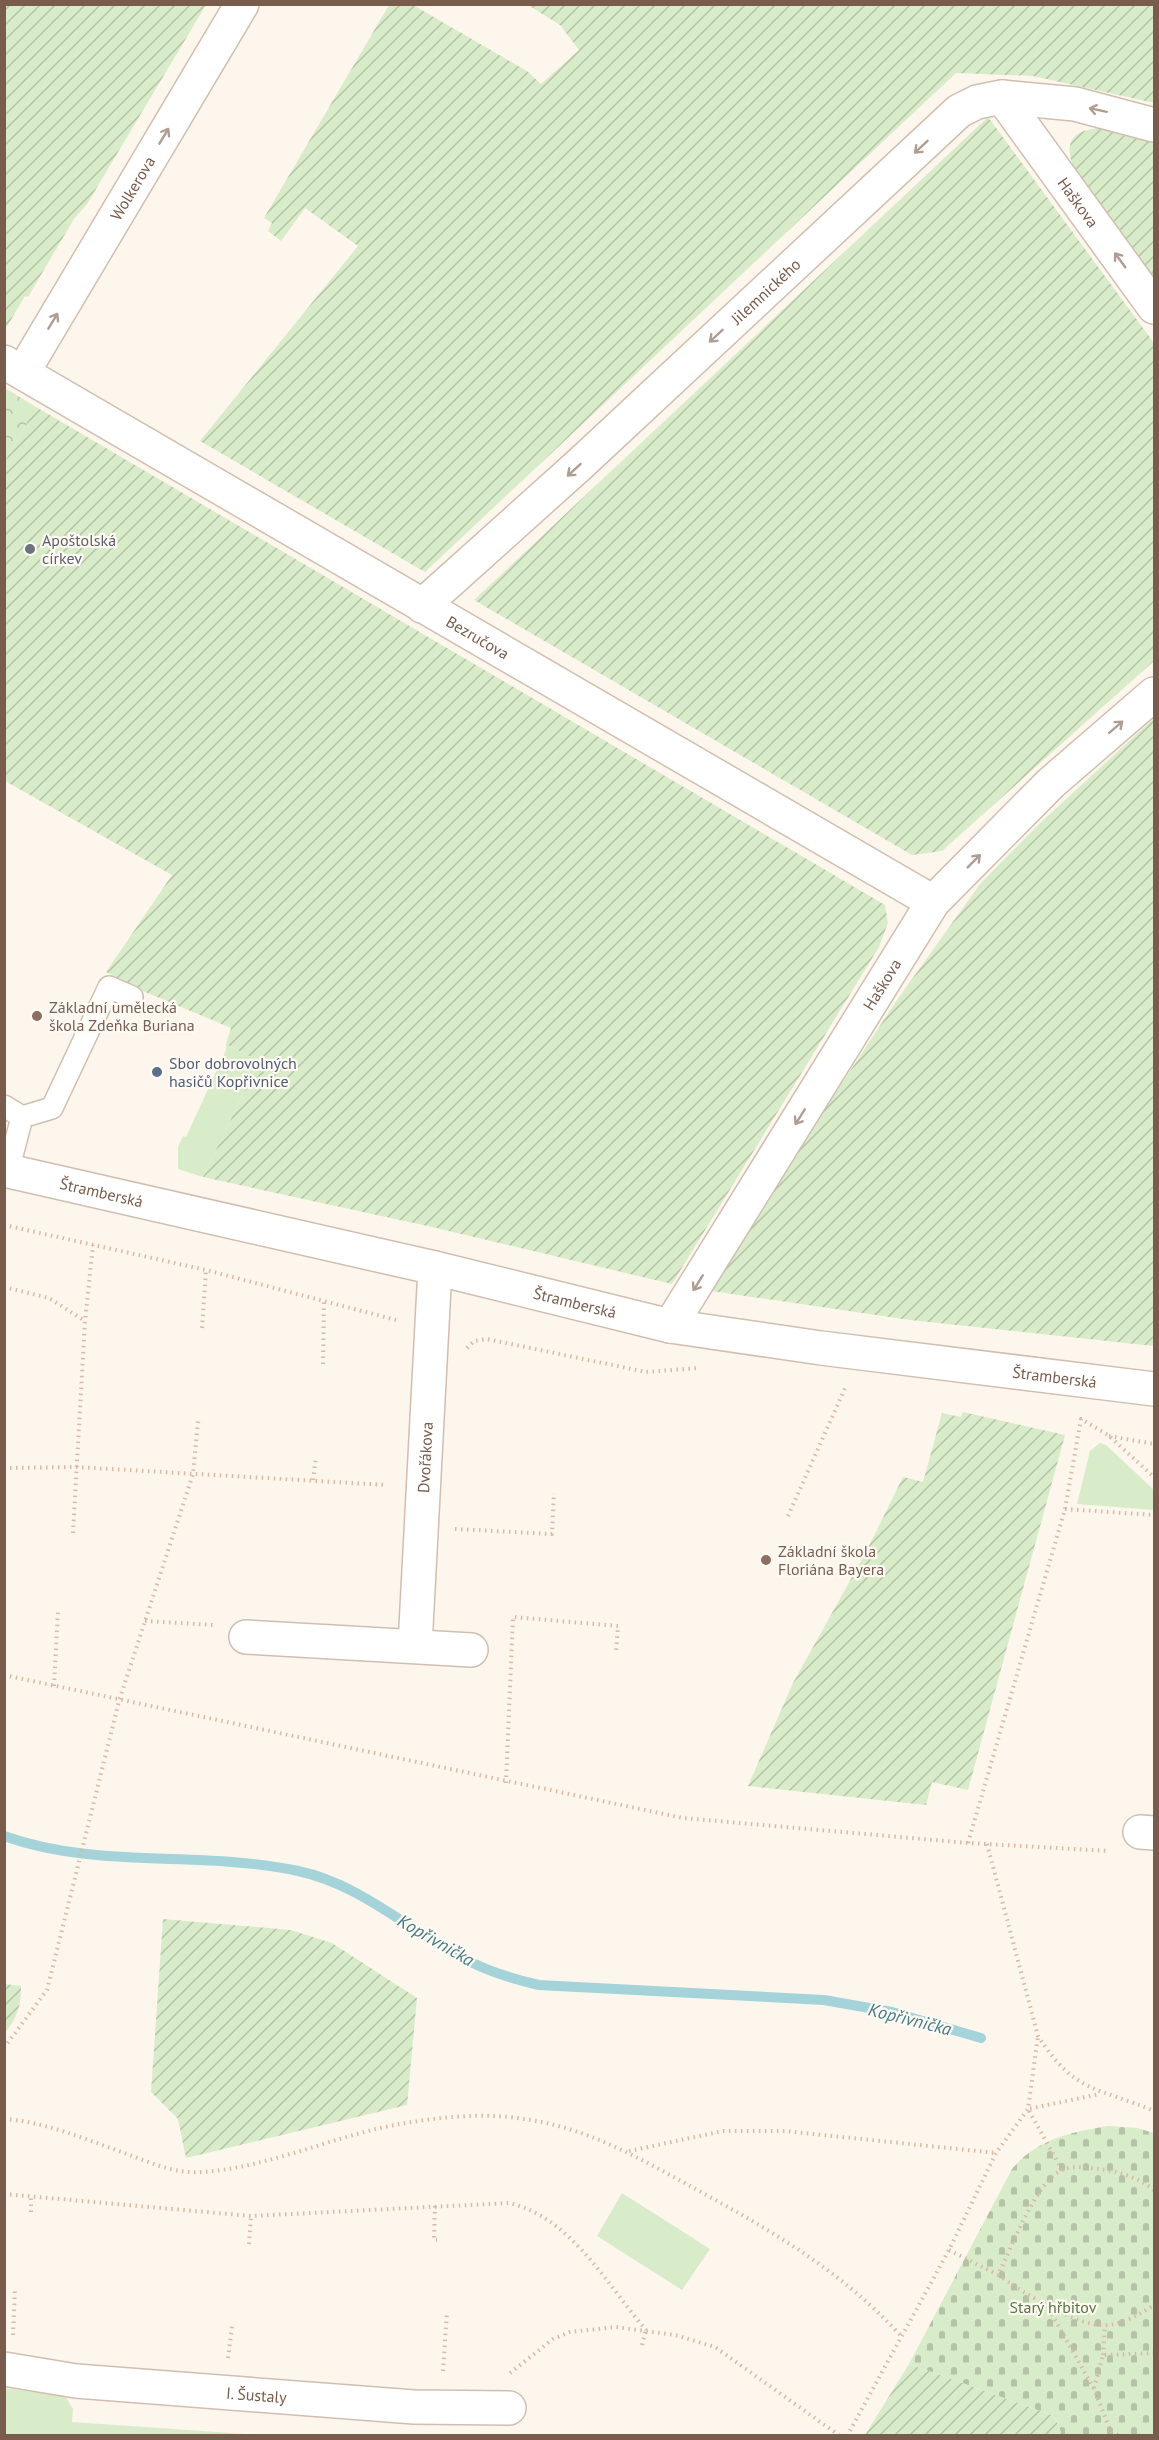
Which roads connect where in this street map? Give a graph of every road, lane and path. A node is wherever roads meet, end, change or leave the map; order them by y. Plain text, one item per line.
1 (242, 4) edge
2 (1002, 97) junction
3 (1155, 125) edge
4 (1155, 307) edge
5 (14, 367) edge
6 (422, 606) junction
7 (1155, 693) edge
8 (933, 902) junction
9 (132, 997) dead end
10 (13, 1112) edge
11 (6, 1170) edge
12 (4, 1225) edge
13 (93, 1245) junction
14 (435, 1268) junction
15 (206, 1270) junction
16 (4, 1287) edge
17 (324, 1300) junction
18 (85, 1321) junction
19 (400, 1324) dead end
20 (670, 1326) junction
21 (202, 1328) dead end
22 (465, 1350) dead end
23 (323, 1364) dead end
24 (703, 1368) dead end
25 (847, 1386) dead end
26 (1155, 1389) edge
27 (198, 1421) dead end
28 (1108, 1435) junction
29 (1155, 1444) edge
30 (316, 1456) dead end
31 (76, 1467) junction
32 (4, 1468) edge
33 (193, 1474) junction
34 (1155, 1477) edge
35 (313, 1480) junction
36 (392, 1485) dead end
37 (554, 1493) dead end
38 (1065, 1509) junction
39 (1155, 1515) edge
40 (788, 1516) dead end
41 (446, 1529) dead end
42 (73, 1533) dead end
43 (58, 1611) dead end
44 (145, 1621) junction
45 (246, 1637) joint
46 (415, 1646) junction
47 (471, 1650) dead end
48 (616, 1652) dead end
49 (4, 1675) edge
50 (54, 1686) junction
51 (119, 1701) junction
52 (506, 1783) junction
53 (968, 1844) junction
54 (987, 1844) junction
55 (1111, 1851) dead end
56 (1038, 2036) junction
57 (4, 2048) edge
58 (1101, 2094) junction
59 (1028, 2109) junction
60 (1155, 2111) edge
61 (4, 2120) edge
62 (628, 2151) junction
63 (996, 2152) junction
64 (1062, 2170) junction
65 (1155, 2190) edge
66 (4, 2194) edge
67 (32, 2195) junction
68 (435, 2206) junction
69 (31, 2212) dead end
70 (251, 2216) junction
71 (438, 2240) dead end
72 (249, 2244) dead end
73 (949, 2250) junction
74 (998, 2275) junction
75 (15, 2288) dead end
76 (1155, 2305) edge
77 (1049, 2308) junction
78 (447, 2312) dead end
79 (1105, 2325) junction
80 (13, 2326) dead end
81 (232, 2326) dead end
82 (646, 2330) junction
83 (902, 2337) junction
84 (642, 2345) dead end
85 (229, 2350) dead end
86 (1155, 2353) edge
87 (1103, 2355) junction
88 (4, 2369) edge
89 (442, 2374) dead end
90 (504, 2376) dead end
91 (1094, 2389) junction
92 (509, 2408) dead end
93 (840, 2436) edge
94 (848, 2436) edge
95 (1120, 2436) edge

5 -> 1 street, Wolkerova
3 -> 2 street, Jilemnického
4 -> 2 street, Haškova
2 -> 6 street, Jilemnického
5 - 6 street, Bezručova
6 - 8 street, Bezručova
8 -> 7 street, Haškova
8 -> 20 street, Haškova
9 - 10 lane
10 - 11 lane
11 - 14 street, Štramberská
12 - 13 path
13 - 15 path
13 - 18 path
14 - 20 street, Štramberská
14 - 46 street, Dvořákova
15 - 17 path
15 - 21 path
16 - 18 path
17 - 19 path
17 - 23 path
18 - 31 path
20 - 26 street, Štramberská
22 - 24 path
25 - 40 path
27 - 33 path
28 - 29 path
28 - 34 path
28 - 38 path
30 - 35 path
31 - 32 path
31 - 33 path
31 - 42 path
33 - 35 path
33 - 44 path
35 - 36 path
37 - 41 path
38 - 39 path
38 - 53 path
43 - 50 path
44 - 45 path
44 - 51 path
45 - 46 street
46 - 47 street
48 - 52 path
49 - 50 path
50 - 51 path
51 - 52 path
51 - 57 path
52 - 53 path
53 - 54 path
54 - 55 path
54 - 56 path
56 - 58 path
56 - 59 path
58 - 59 path
58 - 60 path
59 - 63 path
59 - 64 path
61 - 62 path
62 - 63 path
62 - 83 path
63 - 73 path
64 - 65 path
64 - 74 path
66 - 67 path
67 - 69 path
67 - 70 path
68 - 70 path
68 - 71 path
68 - 82 path
70 - 72 path
73 - 74 path
73 - 83 path
74 - 77 path
75 - 80 path
76 - 79 path
77 - 79 path
77 - 91 path
78 - 89 path
79 - 87 path
81 - 85 path
82 - 84 path
82 - 90 path
82 - 93 path
83 - 94 path
86 - 87 path
87 - 91 path
88 - 92 street, I. Šustaly
91 - 95 path

